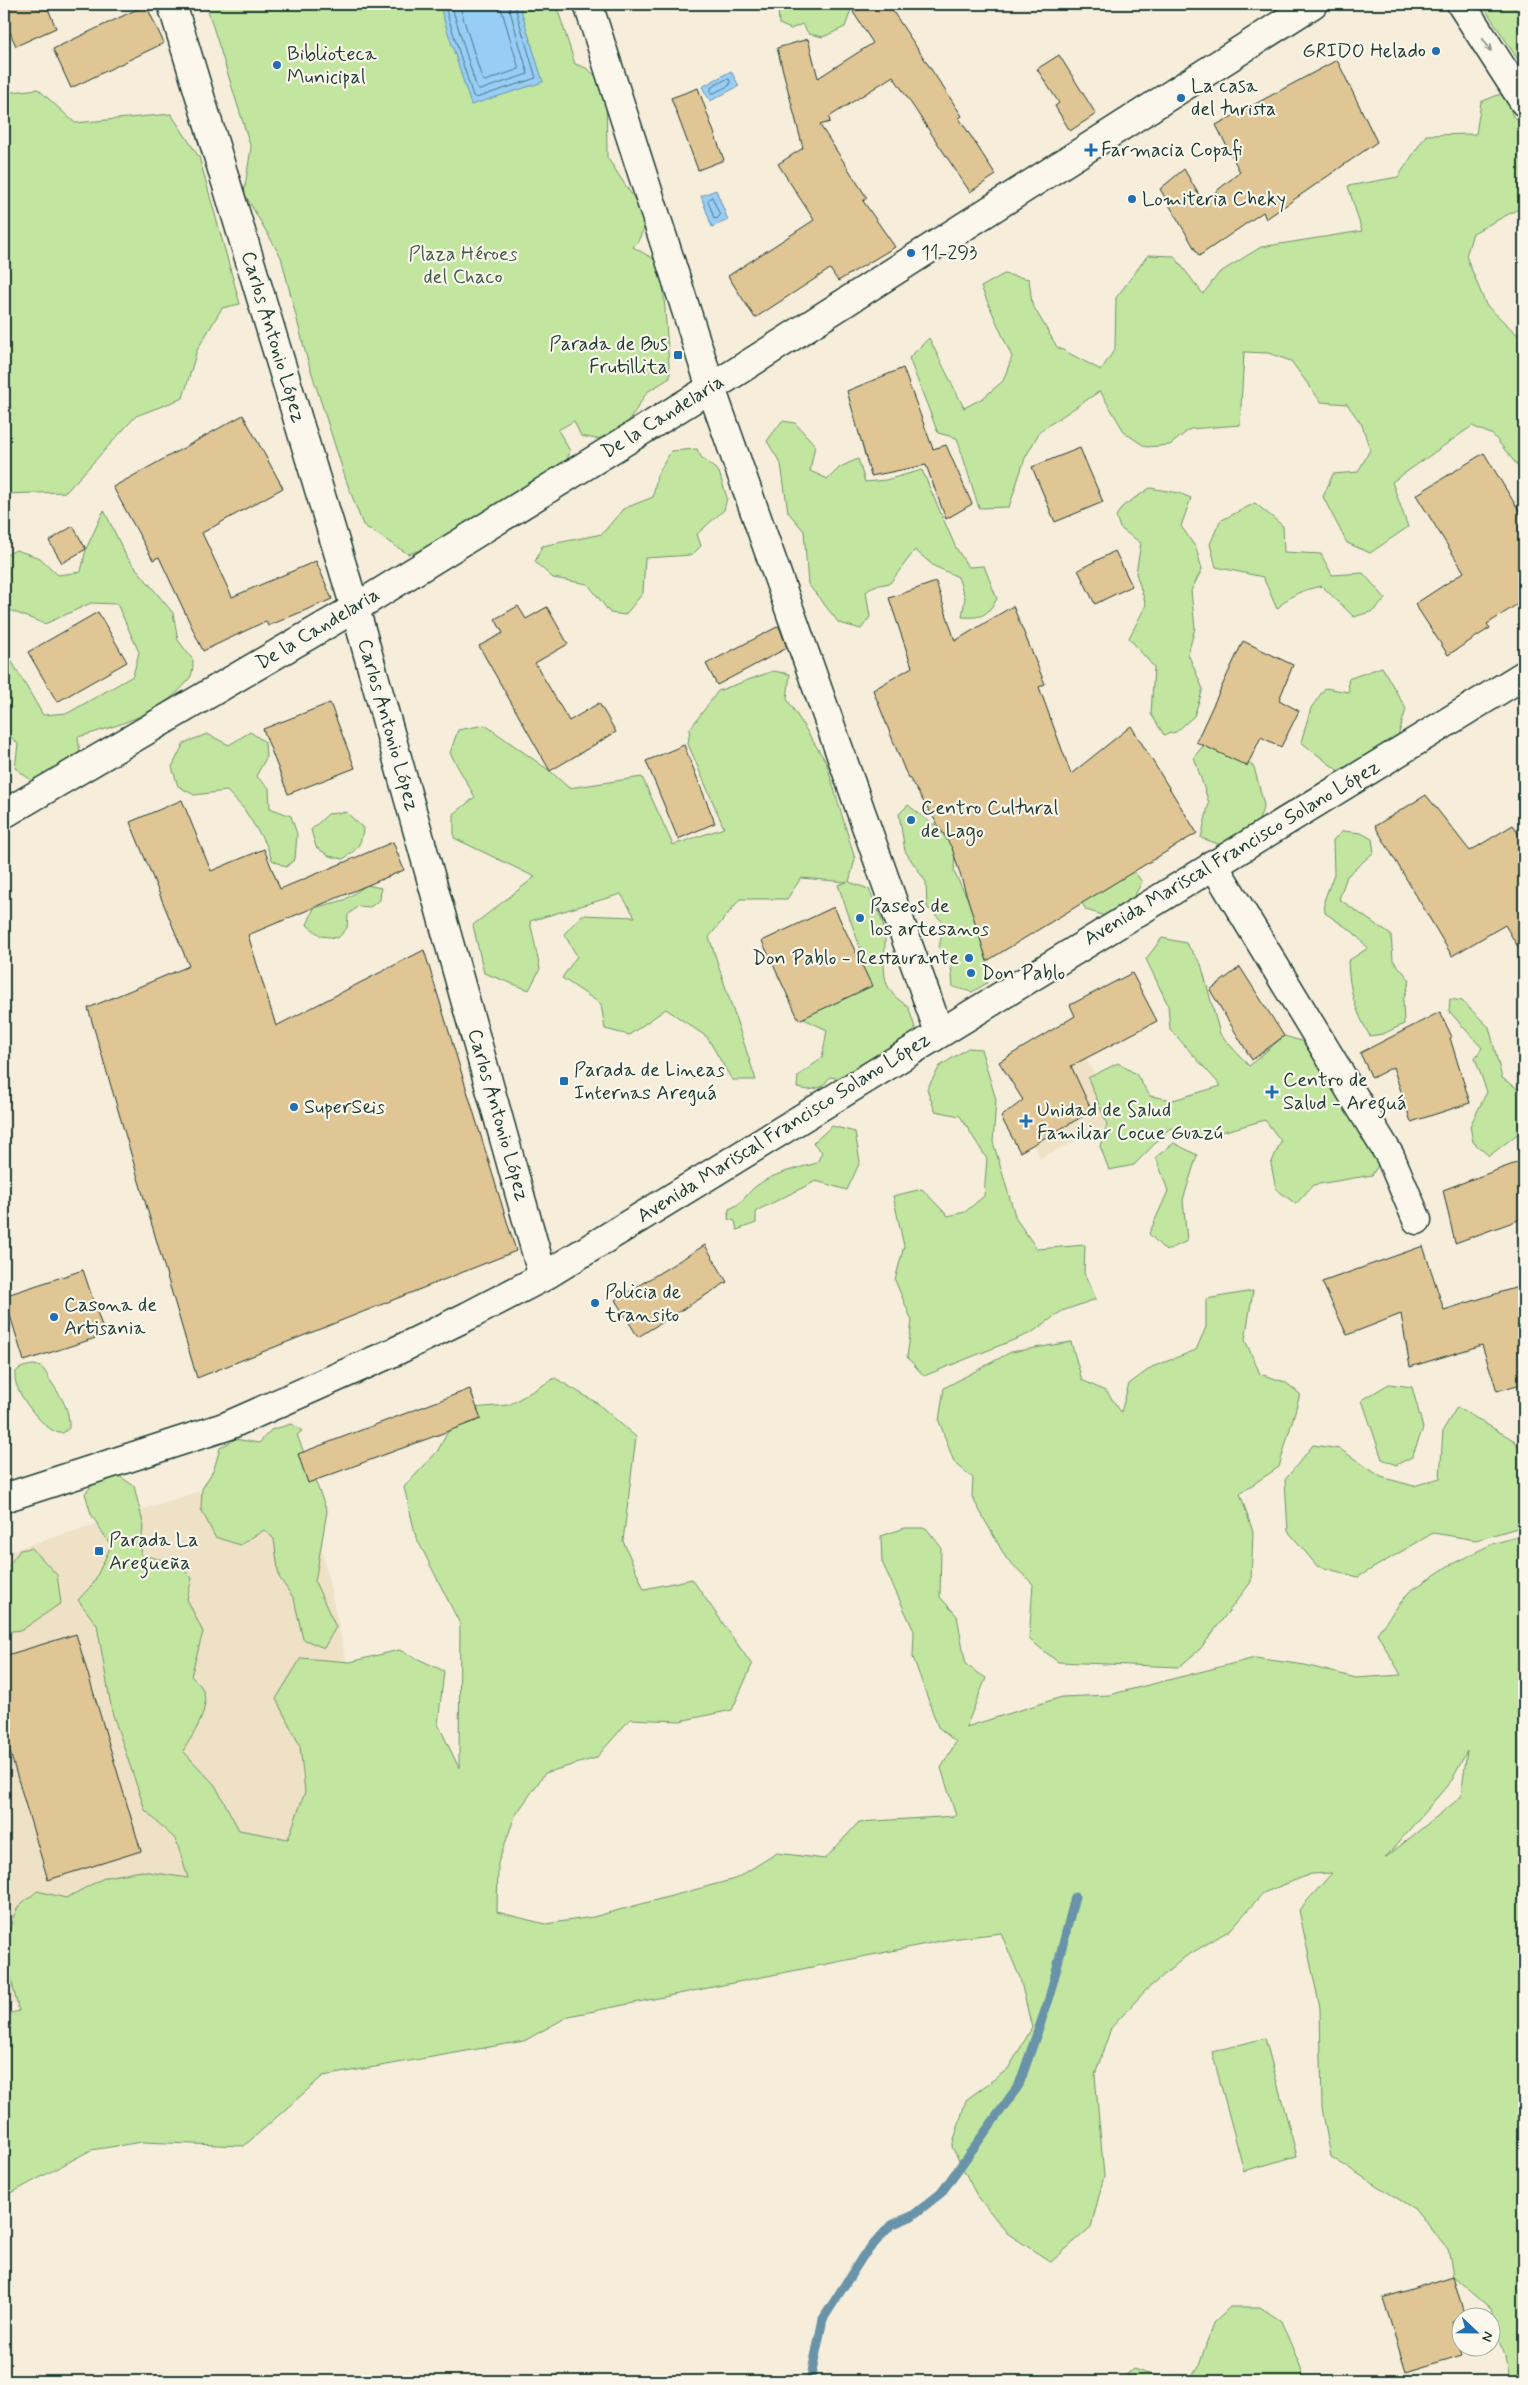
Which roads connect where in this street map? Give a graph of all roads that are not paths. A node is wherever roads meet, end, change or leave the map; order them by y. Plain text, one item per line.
1 (172, 4) edge
2 (588, 4) edge
3 (1313, 4) edge
4 (1461, 4) edge
5 (1524, 102) edge
6 (711, 388) junction
7 (355, 608) junction
8 (1524, 675) edge
9 (4, 814) edge
10 (1213, 864) junction
11 (939, 1032) junction
12 (1417, 1220) dead end
13 (543, 1277) junction
14 (4, 1498) edge

1 - 7 street, Carlos Antonio López
2 - 6 street
3 - 6 street, De la Candelaria
4 -> 5 street
6 - 7 street, De la Candelaria
6 - 11 street
7 - 9 street, De la Candelaria
7 - 13 street, Carlos Antonio López
8 - 10 street, Avenida Mariscal Francisco Solano López
10 - 11 street, Avenida Mariscal Francisco Solano López
10 - 12 street
11 - 13 street, Avenida Mariscal Francisco Solano López
13 - 14 street, Avenida Mariscal Francisco Solano López

